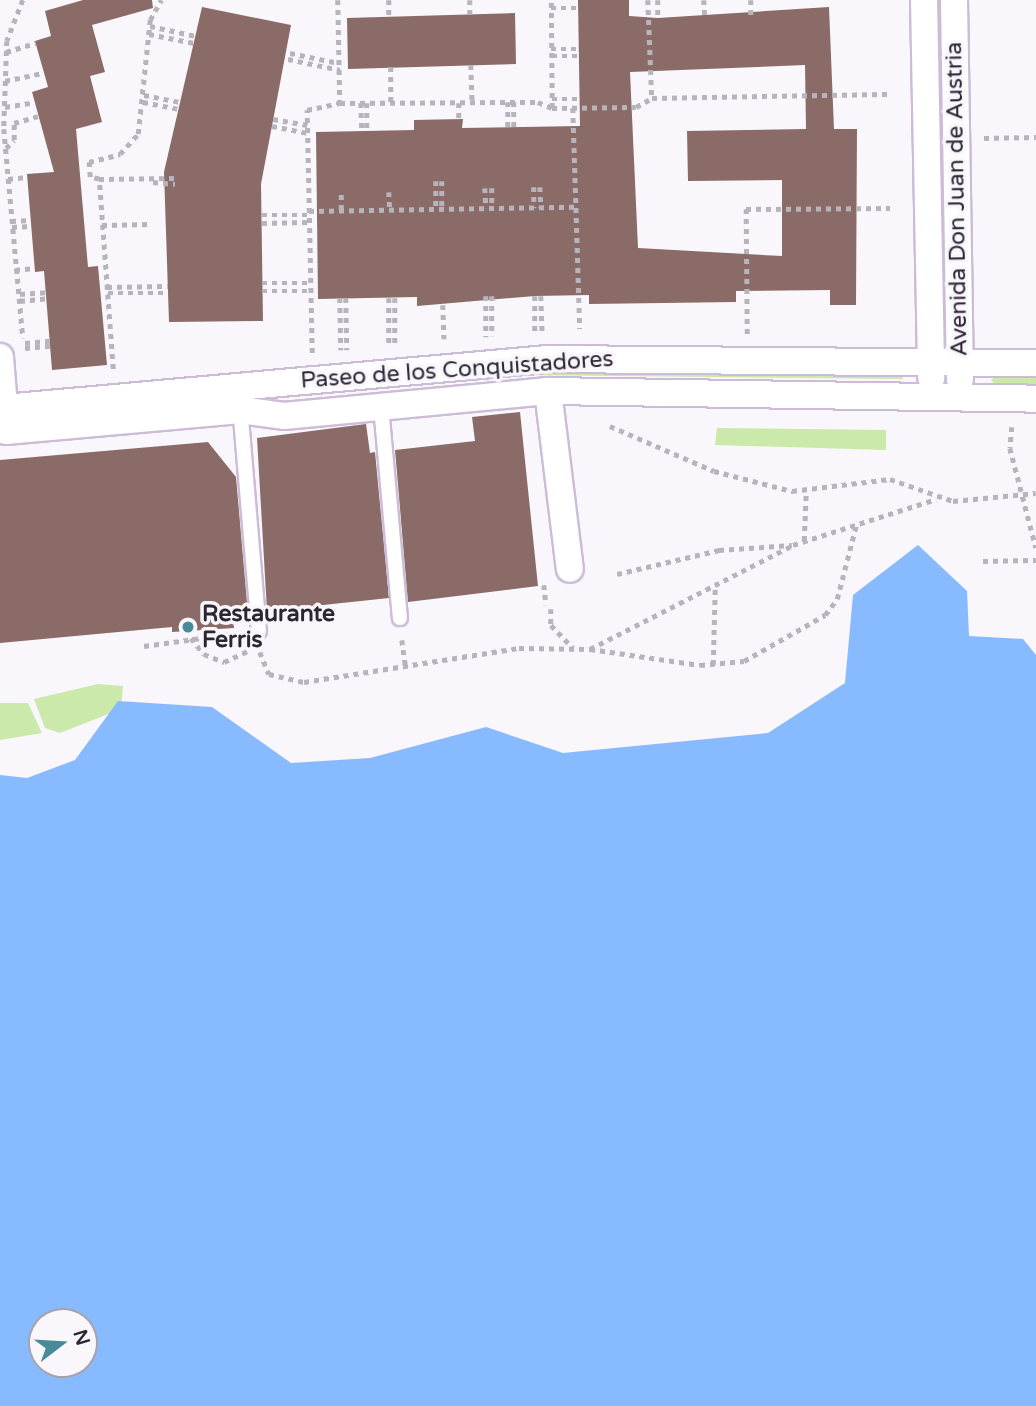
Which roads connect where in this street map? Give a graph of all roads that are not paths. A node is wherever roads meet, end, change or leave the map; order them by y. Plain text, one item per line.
1 (923, 0) edge
2 (954, 0) edge
3 (13, 359) edge
4 (931, 360) junction
5 (960, 361) junction
6 (1036, 363) edge
7 (548, 391) junction
8 (932, 397) junction
9 (239, 398) junction
10 (961, 398) junction
11 (1036, 399) edge
12 (381, 406) junction
13 (570, 569) dead end
14 (400, 618) dead end
15 (259, 631) road end

1 - 4 street, Avenida Don Juan de Austria
2 - 5 street, Avenida Don Juan de Austria
3 - 9 street, Paseo de los Conquistadores
4 - 5 street, Paseo de los Conquistadores
4 - 8 street, Avenida Don Juan de Austria
4 - 9 street, Paseo de los Conquistadores
5 - 6 street, Paseo de los Conquistadores
5 - 10 street, Avenida Don Juan de Austria
7 - 8 street, Paseo de los Conquistadores
7 - 12 street, Paseo de los Conquistadores
7 - 13 street
8 - 10 street, Paseo de los Conquistadores
9 - 12 street, Paseo de los Conquistadores
9 - 15 lane
10 - 11 street, Paseo de los Conquistadores
12 - 14 lane

